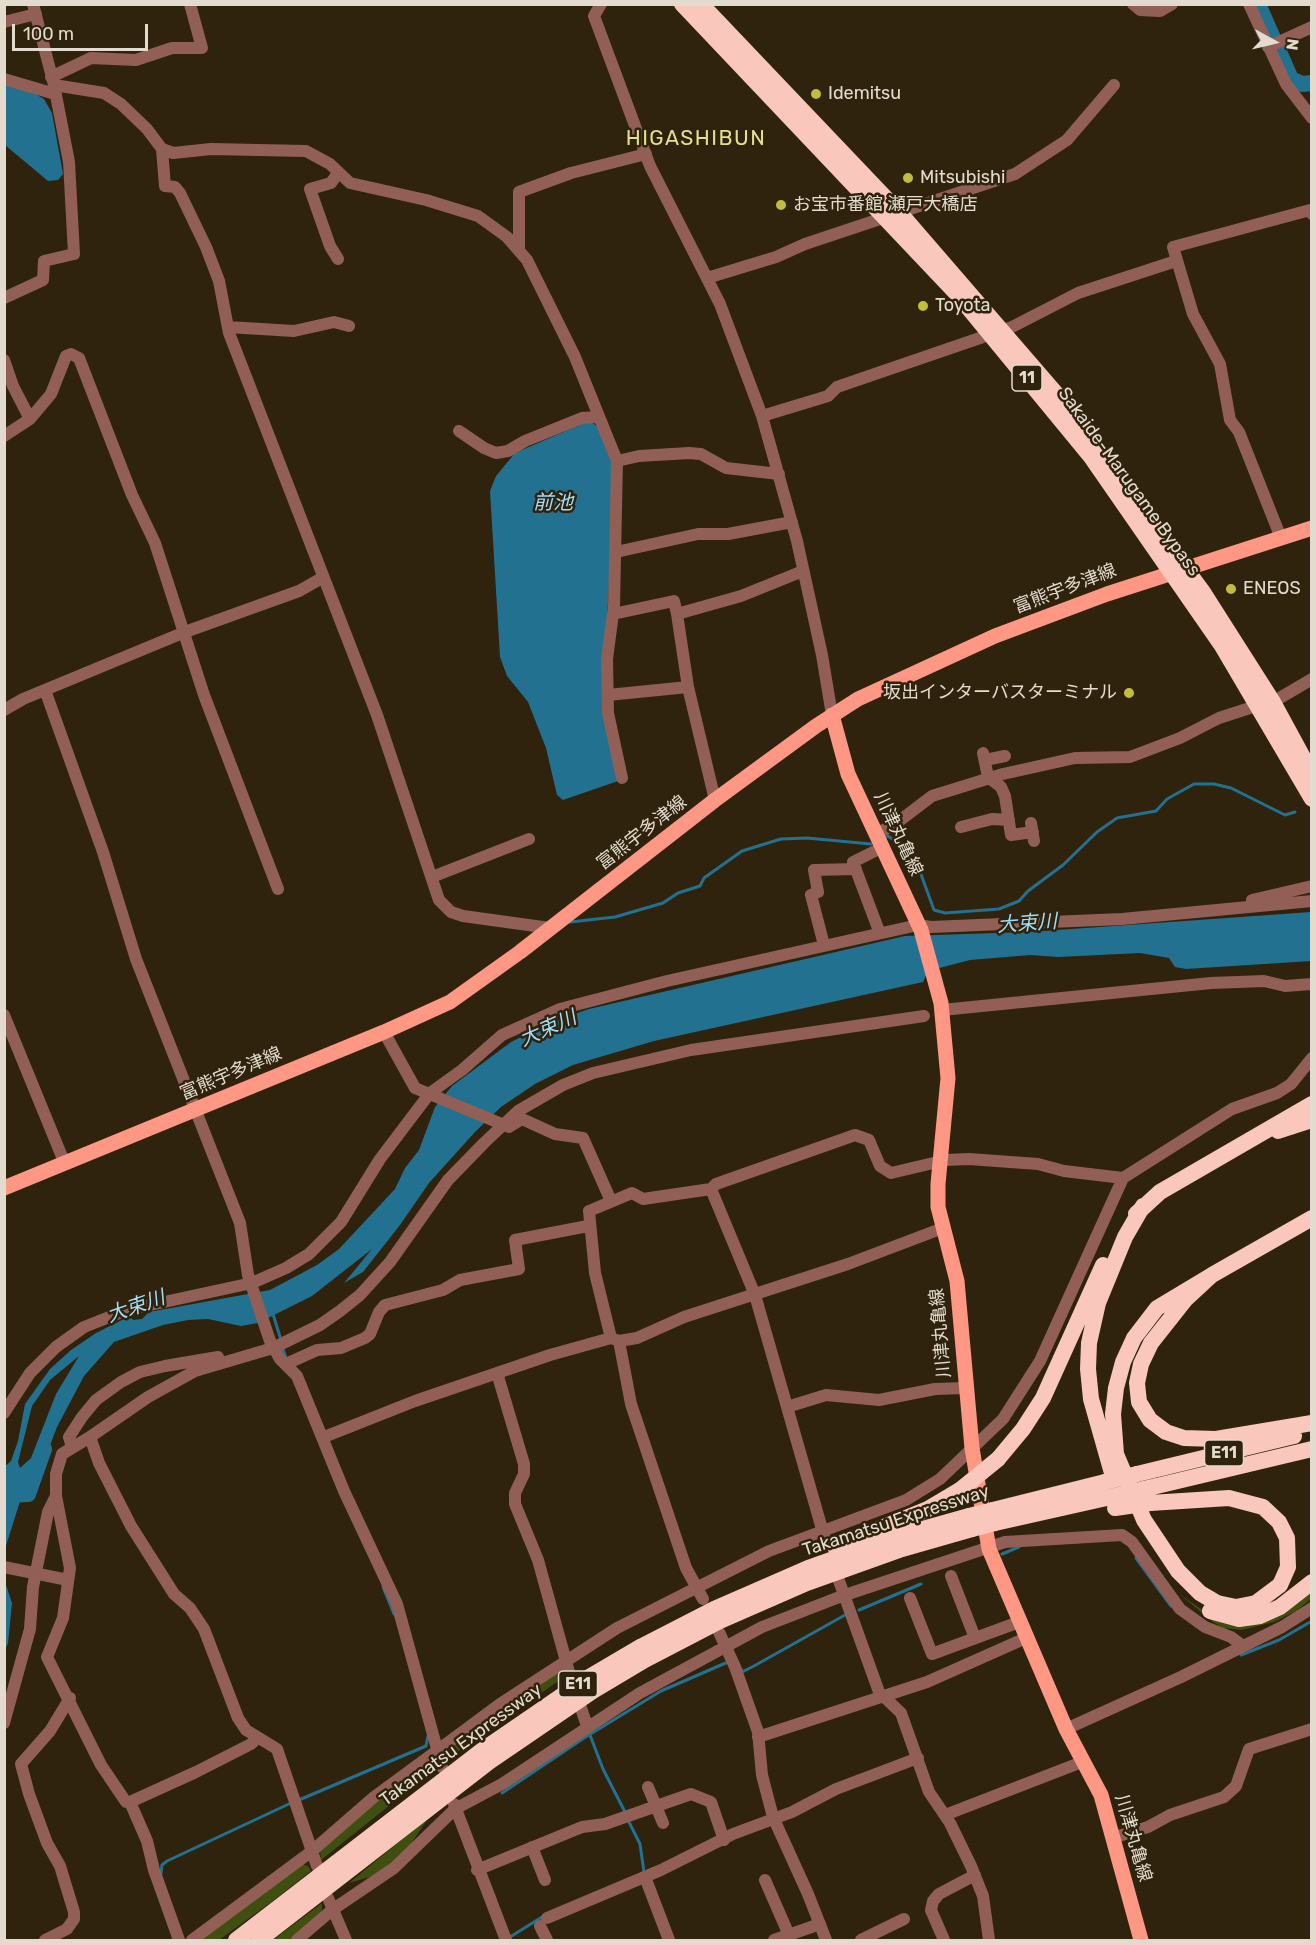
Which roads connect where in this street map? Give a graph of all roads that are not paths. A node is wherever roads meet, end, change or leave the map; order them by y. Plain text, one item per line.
1 (190, 4) edge
2 (682, 4) edge
3 (701, 4) edge
4 (1133, 4) edge
5 (1172, 4) edge
6 (1249, 4) edge
7 (596, 6) edge
8 (34, 9) edge
9 (4, 22) edge
10 (1311, 27) edge
11 (1268, 47) junction
12 (4, 79) edge
13 (53, 85) junction
14 (1114, 85) dead end
15 (1311, 118) edge
16 (162, 149) junction
17 (646, 154) junction
18 (338, 173) junction
19 (1311, 214) edge
20 (893, 215) junction
21 (519, 251) junction
22 (338, 259) dead end
23 (1176, 261) junction
24 (707, 278) junction
25 (4, 298) edge
26 (350, 326) dead end
27 (228, 327) junction
28 (997, 332) junction
29 (4, 360) edge
30 (762, 416) junction
31 (598, 417) junction
32 (30, 419) junction
33 (459, 431) dead end
34 (4, 436) edge
35 (617, 461) junction
36 (779, 474) junction
37 (792, 522) junction
38 (1311, 528) edge
39 (1281, 538) junction
40 (616, 552) junction
41 (1178, 569) junction
42 (803, 571) junction
43 (322, 578) junction
44 (613, 614) junction
45 (677, 614) junction
46 (184, 632) junction
47 (1311, 679) edge
48 (688, 687) junction
49 (45, 690) junction
50 (608, 695) junction
51 (1266, 703) junction
52 (4, 710) edge
53 (832, 715) junction
54 (1005, 756) dead end
55 (1311, 774) edge
56 (622, 778) dead end
57 (991, 779) junction
58 (1311, 799) edge
59 (715, 800) junction
60 (1008, 820) junction
61 (961, 827) dead end
62 (1033, 832) dead end
63 (529, 839) dead end
64 (878, 841) junction
65 (856, 869) junction
66 (432, 878) junction
67 (1311, 886) edge
68 (278, 889) dead end
69 (1311, 901) edge
70 (1275, 905) junction
71 (1311, 906) edge
72 (1241, 908) junction
73 (920, 927) junction
74 (550, 928) junction
75 (879, 932) junction
76 (824, 945) junction
77 (1311, 984) edge
78 (941, 1003) junction
79 (4, 1015) edge
80 (924, 1017) dead end
81 (384, 1032) junction
82 (1311, 1058) edge
83 (433, 1095) junction
84 (1311, 1104) edge
85 (195, 1110) junction
86 (1311, 1120) edge
87 (500, 1122) junction
88 (1235, 1146) junction
89 (941, 1161) junction
90 (65, 1164) junction
91 (1123, 1178) junction
92 (4, 1188) edge
93 (711, 1189) junction
94 (611, 1201) junction
95 (1143, 1206) junction
96 (1311, 1217) edge
97 (588, 1227) junction
98 (943, 1228) junction
99 (1212, 1275) junction
100 (252, 1285) junction
101 (755, 1295) junction
102 (615, 1339) junction
103 (277, 1344) junction
104 (240, 1357) junction
105 (286, 1364) junction
106 (497, 1373) junction
107 (965, 1388) junction
108 (787, 1407) junction
109 (4, 1413) edge
110 (1311, 1423) edge
111 (1311, 1432) edge
112 (90, 1437) junction
113 (324, 1437) junction
114 (72, 1447) junction
115 (972, 1448) junction
116 (1311, 1449) edge
117 (1144, 1489) junction
118 (56, 1496) junction
119 (1110, 1496) junction
120 (994, 1516) junction
121 (971, 1523) junction
122 (823, 1533) junction
123 (989, 1550) junction
124 (4, 1567) edge
125 (35, 1573) junction
126 (951, 1576) dead end
127 (838, 1578) dead end
128 (68, 1580) junction
129 (1311, 1582) edge
130 (842, 1596) junction
131 (910, 1598) dead end
132 (704, 1599) junction
133 (1311, 1608) edge
134 (1019, 1622) junction
135 (719, 1632) dead end
136 (975, 1638) junction
137 (1026, 1638) junction
138 (726, 1646) junction
139 (1243, 1646) junction
140 (567, 1666) junction
141 (884, 1696) junction
142 (70, 1698) junction
143 (581, 1708) dead end
144 (4, 1723) edge
145 (587, 1726) junction
146 (1066, 1729) junction
147 (1311, 1729) edge
148 (758, 1737) junction
149 (257, 1738) junction
150 (438, 1750) junction
151 (918, 1758) junction
152 (1082, 1761) junction
153 (442, 1767) dead end
154 (648, 1787) dead end
155 (130, 1802) junction
156 (454, 1804) junction
157 (656, 1805) junction
158 (945, 1815) junction
159 (773, 1817) junction
160 (663, 1823) dead end
161 (1112, 1838) junction
162 (724, 1840) junction
163 (532, 1848) junction
164 (312, 1851) junction
165 (317, 1866) dead end
166 (477, 1870) junction
167 (975, 1875) junction
168 (645, 1877) junction
169 (545, 1880) dead end
170 (765, 1880) dead end
171 (330, 1904) junction
172 (904, 1919) dead end
173 (819, 1924) junction
174 (789, 1935) junction
175 (45, 1941) edge
176 (179, 1941) edge
177 (192, 1941) edge
178 (236, 1941) edge
179 (259, 1941) edge
180 (297, 1941) edge
181 (346, 1941) edge
182 (506, 1941) edge
183 (547, 1941) edge
184 (669, 1941) edge
185 (774, 1941) edge
186 (826, 1941) edge
187 (861, 1941) edge
188 (944, 1941) edge
189 (989, 1941) edge
190 (1141, 1941) edge

1 - 13 street
2 - 20 highway, Sakaide-Marugame Bypass / 11
3 - 20 highway, Sakaide-Marugame Bypass / 11
4 - 5 street
6 - 11 street
7 - 17 street
8 - 9 street
8 - 13 street
10 - 11 street
11 - 15 street
12 - 13 street
13 - 16 street
13 - 25 street
14 - 20 street
16 - 18 street
16 - 27 street
17 - 21 street
17 - 24 street
18 - 21 street
18 - 22 street
19 - 23 street
20 - 24 street
20 - 28 highway, Sakaide-Marugame Bypass / 11
21 - 31 street
23 - 28 street
23 - 39 street
24 - 30 street
26 - 27 street
27 - 43 street
28 - 30 street
28 - 41 highway, Sakaide-Marugame Bypass / 11
29 - 32 street
30 - 36 street
31 - 33 street
31 - 35 street
32 - 34 street
32 - 46 street
35 - 36 street
35 - 40 street
36 - 37 street
37 - 40 street
37 - 42 street
38 - 39 main road, 富熊宇多津線
39 - 41 main road, 富熊宇多津線
40 - 44 street
41 - 51 highway, Sakaide-Marugame Bypass / 11
41 - 53 main road, 富熊宇多津線
42 - 45 street
42 - 53 street
43 - 46 street
43 - 66 street
44 - 45 street
44 - 50 street
45 - 48 street
46 - 49 street
46 - 68 street
47 - 51 street
48 - 50 street
48 - 59 street
49 - 52 street
49 - 85 street
50 - 56 street
51 - 55 highway, Sakaide-Marugame Bypass / 11
51 - 57 street
51 - 58 highway, Sakaide-Marugame Bypass / 11
53 - 59 main road, 富熊宇多津線
53 - 64 main road, 川津丸亀線
54 - 57 street
57 - 60 street
57 - 64 street
59 - 74 main road, 富熊宇多津線
60 - 61 street
60 - 62 street
63 - 66 street
64 - 65 street
64 - 73 main road, 川津丸亀線
65 - 75 street
65 - 76 street
66 - 74 street
67 - 72 street
69 - 70 street
70 - 71 street
70 - 72 street
72 - 73 street
73 - 75 street
73 - 78 main road, 川津丸亀線
74 - 81 main road, 富熊宇多津線
75 - 76 street
76 - 83 street
77 - 78 street
78 - 89 main road, 川津丸亀線
79 - 90 street
80 - 87 street
81 - 83 street
81 - 85 main road, 富熊宇多津線
82 - 91 street
83 - 87 street
83 - 100 street
84 - 88 highway
85 - 90 main road, 富熊宇多津線
85 - 100 street
86 - 88 highway
87 - 94 street
87 - 103 street
88 - 95 highway
89 - 91 street
89 - 93 street
89 - 98 main road, 川津丸亀線
90 - 92 main road, 富熊宇多津線
91 - 115 street
93 - 94 street
93 - 101 street
94 - 97 street
95 - 129 highway
95 - 132 highway, bridge
96 - 99 highway
97 - 102 street
97 - 105 street
98 - 101 street
98 - 107 main road, 川津丸亀線
99 - 110 highway
99 - 117 highway
100 - 103 street
100 - 109 street
101 - 102 street
101 - 108 street
102 - 106 street
102 - 132 street
103 - 104 street
103 - 105 street
104 - 112 street
104 - 114 street
105 - 113 street
106 - 113 street
106 - 140 street
107 - 108 street
107 - 115 main road, 川津丸亀線
108 - 122 street
111 - 117 highway, Takamatsu Expressway / E11
112 - 114 street
112 - 149 street
113 - 150 street
114 - 118 street
115 - 122 street
115 - 123 main road, 川津丸亀線
116 - 117 highway, Takamatsu Expressway / E11
117 - 119 highway, Takamatsu Expressway / E11, bridge
118 - 125 street
118 - 128 street
119 - 120 highway, Takamatsu Expressway / E11
119 - 120 highway, Takamatsu Expressway / E11
120 - 121 highway, Takamatsu Expressway, bridge
121 - 132 highway, Takamatsu Expressway / E11
121 - 179 highway, Takamatsu Expressway / E11
122 - 132 street
123 - 130 street
123 - 134 main road, 川津丸亀線
123 - 139 street
124 - 125 street
125 - 128 street
125 - 144 street
126 - 136 street
127 - 130 street
128 - 142 street
130 - 138 street
130 - 141 street
131 - 136 street
132 - 140 street
132 - 178 highway, Takamatsu Expressway / E11
133 - 139 street
134 - 136 street
134 - 137 main road, 川津丸亀線
135 - 138 street
137 - 141 street
137 - 146 main road, 川津丸亀線
138 - 145 street
138 - 148 street
139 - 146 street
140 - 150 street
141 - 148 street
141 - 151 street
142 - 155 street
142 - 175 street
143 - 145 street
145 - 156 street
146 - 152 main road, 川津丸亀線
147 - 161 street
148 - 159 street
149 - 155 street
149 - 164 street
150 - 153 street
150 - 164 street
151 - 158 street
151 - 159 street
152 - 158 street
152 - 161 main road, 川津丸亀線
154 - 157 street
155 - 176 street
156 - 166 street
156 - 171 street
157 - 160 street
157 - 162 street
157 - 163 street
158 - 167 street
159 - 162 street
159 - 173 street
161 - 190 main road, 川津丸亀線
162 - 168 street
163 - 166 street
163 - 169 street
164 - 165 street
164 - 177 street
166 - 182 street
167 - 188 street
167 - 189 street
168 - 183 street
168 - 184 street
170 - 174 street
171 - 180 street
171 - 181 street
172 - 187 street
173 - 174 street
173 - 186 street
174 - 185 street

